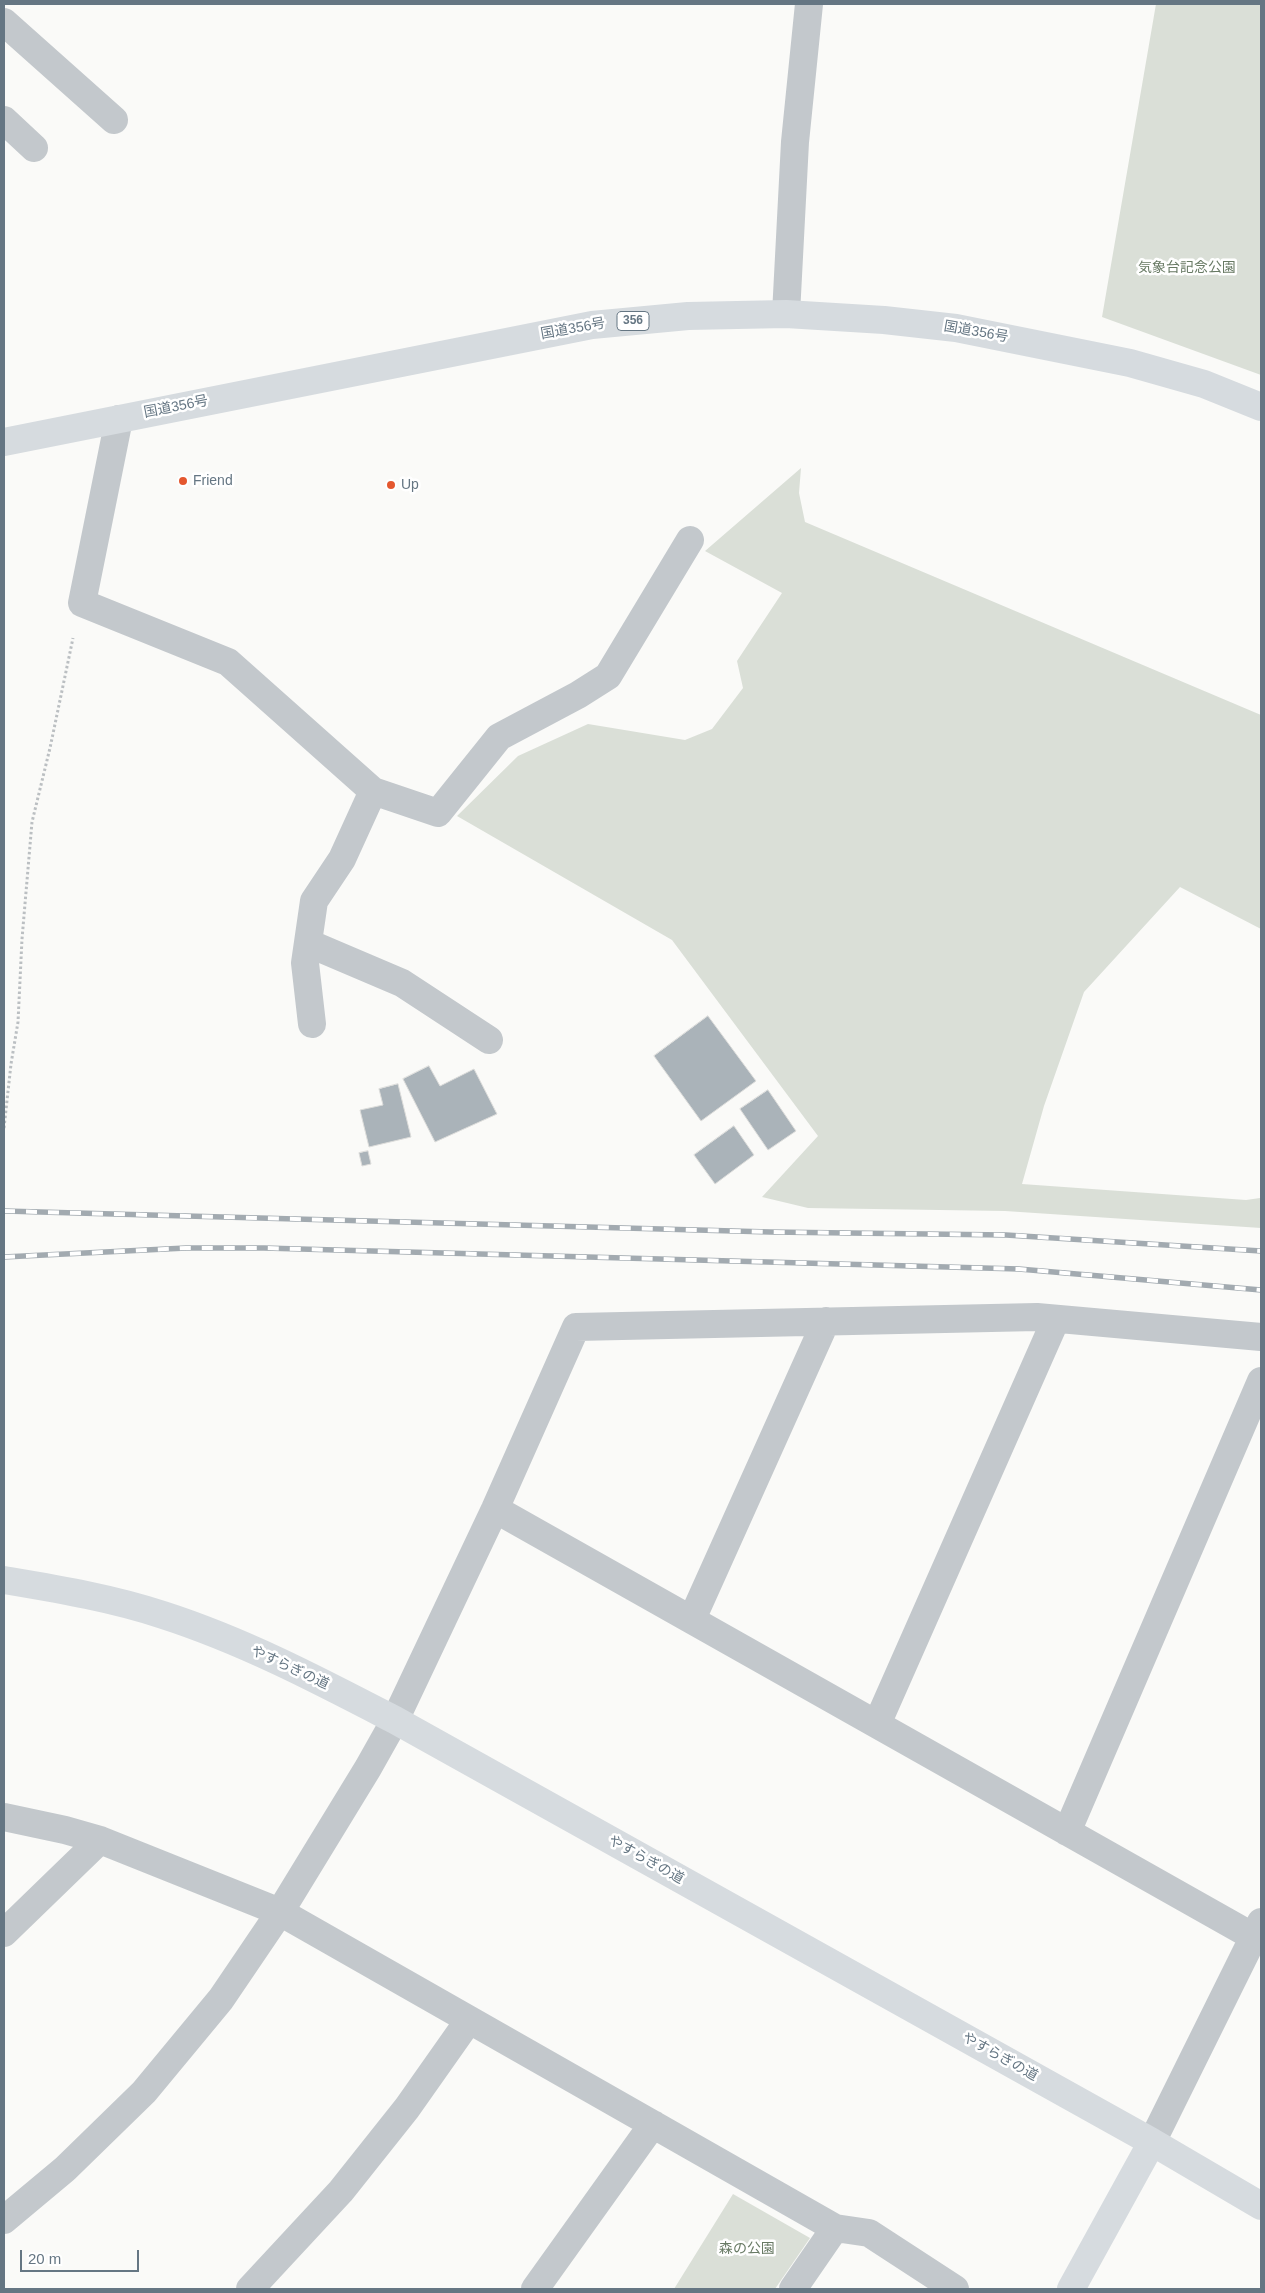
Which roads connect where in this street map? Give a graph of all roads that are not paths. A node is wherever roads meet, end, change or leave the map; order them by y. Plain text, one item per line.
1 (809, 4) edge
2 (4, 22) edge
3 (4, 120) edge
4 (114, 120) dead end
5 (34, 148) dead end
6 (786, 314) junction
7 (1261, 407) edge
8 (119, 419) junction
9 (4, 442) edge
10 (690, 540) dead end
11 (373, 791) junction
12 (308, 942) junction
13 (312, 1024) dead end
14 (489, 1040) dead end
15 (1056, 1319) junction
16 (826, 1322) junction
17 (1261, 1338) edge
18 (1261, 1381) edge
19 (495, 1509) junction
20 (4, 1580) edge
21 (692, 1619) junction
22 (395, 1720) junction
23 (877, 1724) junction
24 (4, 1817) edge
25 (1067, 1832) junction
26 (100, 1840) junction
27 (280, 1912) junction
28 (4, 1932) edge
29 (1259, 1933) edge
30 (469, 2020) junction
31 (653, 2124) junction
32 (1152, 2142) junction
33 (1261, 2206) edge
34 (4, 2220) edge
35 (835, 2228) junction
36 (250, 2289) edge
37 (535, 2289) edge
38 (793, 2289) edge
39 (955, 2289) edge
40 (1071, 2289) edge

1 - 6 street
2 - 4 street
3 - 5 street
6 - 7 main road, 国道356号 / 356
6 - 8 main road, 国道356号 / 356
8 - 9 main road, 国道356号 / 356
8 - 11 street
10 - 11 street
11 - 12 street
12 - 13 street
12 - 14 street
15 - 16 street
15 - 17 street
15 - 23 street
16 - 19 street
16 - 21 street
18 - 25 street
19 - 21 street
19 - 22 street
20 - 22 main road, やすらぎの道
21 - 23 street
22 - 27 street
22 - 32 main road, やすらぎの道
23 - 25 street
24 - 26 street
25 - 29 street
26 - 27 street
26 - 28 street
27 - 30 street
27 - 34 street
29 - 32 street
30 - 31 street
30 - 36 street
31 - 35 street
31 - 37 street
32 - 33 main road, やすらぎの道
32 - 40 main road
35 - 38 street
35 - 39 street

